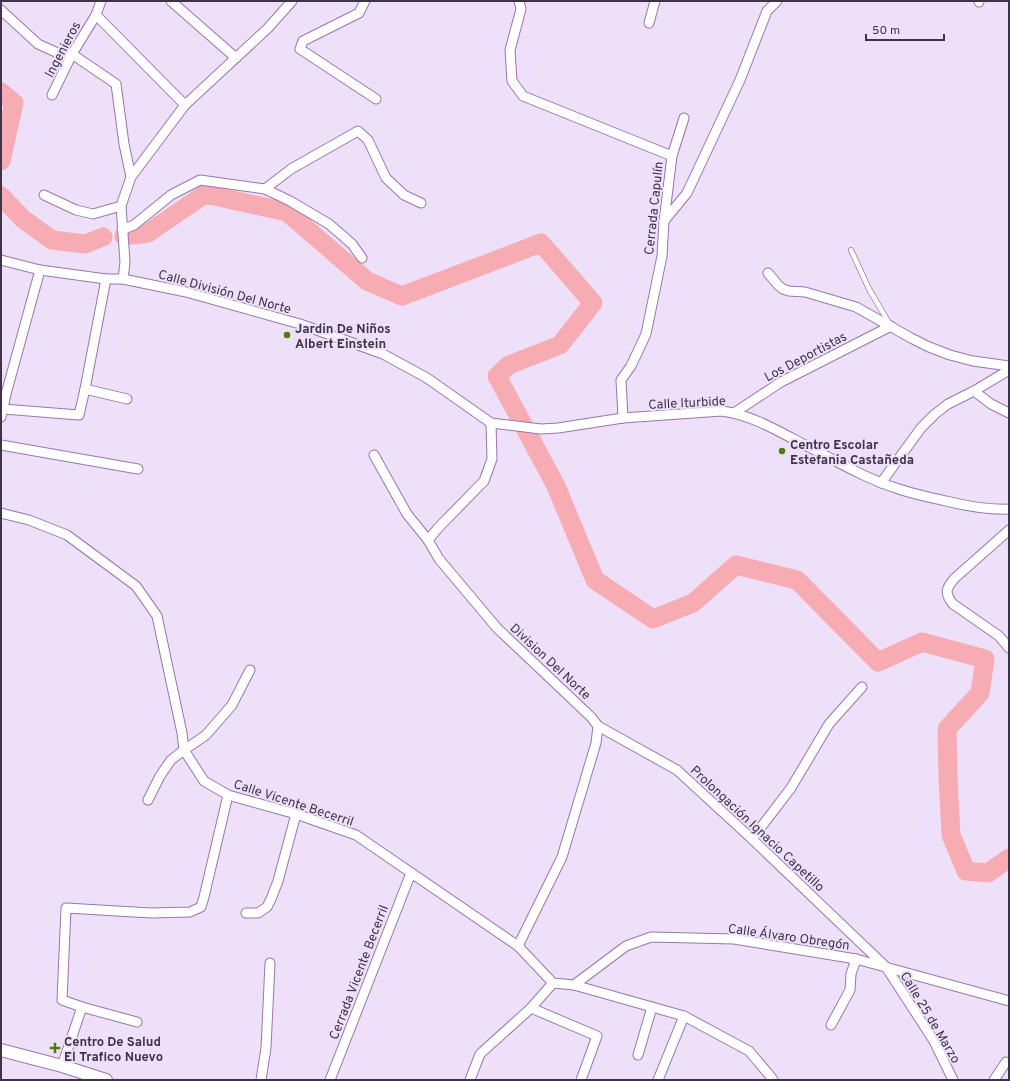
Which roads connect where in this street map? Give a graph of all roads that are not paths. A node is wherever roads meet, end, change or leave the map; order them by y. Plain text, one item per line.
1 (101, 1) edge
2 (171, 1) edge
3 (292, 1) edge
4 (365, 1) edge
5 (519, 1) edge
6 (655, 1) edge
7 (777, 1) edge
8 (1, 10) edge
9 (96, 15) junction
10 (649, 23) dead end
11 (72, 54) junction
12 (236, 58) junction
13 (52, 95) dead end
14 (376, 99) dead end
15 (185, 105) junction
16 (684, 118) dead end
17 (672, 156) junction
18 (131, 177) junction
19 (265, 189) junction
20 (44, 195) dead end
21 (421, 203) dead end
22 (121, 206) junction
23 (664, 221) junction
24 (122, 230) junction
25 (851, 250) dead end
26 (362, 258) dead end
27 (1, 260) edge
28 (40, 270) junction
29 (768, 273) dead end
30 (106, 279) junction
31 (123, 279) junction
32 (891, 326) junction
33 (1009, 366) edge
34 (1009, 370) edge
35 (85, 389) junction
36 (974, 391) junction
37 (4, 394) edge
38 (127, 399) dead end
39 (2, 413) edge
40 (734, 413) junction
41 (1009, 413) edge
42 (623, 418) junction
43 (495, 423) junction
44 (1, 445) edge
45 (374, 455) dead end
46 (138, 469) dead end
47 (881, 483) junction
48 (1009, 509) edge
49 (1, 513) edge
50 (1009, 530) edge
51 (428, 540) junction
52 (1009, 648) edge
53 (250, 670) dead end
54 (862, 687) dead end
55 (598, 726) junction
56 (184, 750) junction
57 (228, 795) junction
58 (148, 800) dead end
59 (296, 814) junction
60 (752, 838) junction
61 (411, 873) junction
62 (246, 913) dead end
63 (518, 946) junction
64 (856, 959) junction
65 (270, 963) dead end
66 (886, 967) junction
67 (554, 983) junction
68 (574, 985) junction
69 (1009, 1001) edge
70 (82, 1007) junction
71 (652, 1007) junction
72 (531, 1008) junction
73 (684, 1016) junction
74 (137, 1022) dead end
75 (831, 1025) dead end
76 (1, 1050) edge
77 (638, 1055) dead end
78 (1006, 1062) dead end
79 (62, 1066) junction
80 (106, 1080) edge
81 (262, 1080) edge
82 (330, 1080) edge
83 (470, 1080) edge
84 (581, 1080) edge
85 (658, 1080) edge
86 (772, 1080) edge
87 (953, 1080) edge
88 (994, 1080) edge

1 - 9 street, Ingenieros
2 - 12 street
3 - 12 street
4 - 14 street
5 - 17 street, Cerrada Capulín
6 - 10 street
7 - 23 street
8 - 11 street
9 - 11 street, Ingenieros
9 - 15 street
11 - 13 street, Ingenieros
11 - 18 street
12 - 15 street
15 - 18 street
16 - 17 street
17 - 23 street, Cerrada Capulín
18 - 22 street
19 - 21 street
19 - 24 street
19 - 26 street
20 - 22 street
22 - 24 street
23 - 42 street, Cerrada Capulín
24 - 31 street
25 - 32 lane
27 - 28 street, Calle División Del Norte
28 - 30 street, Calle División Del Norte
28 - 37 street
29 - 32 street
30 - 31 street, Calle División Del Norte
30 - 35 street
31 - 43 street, Calle División Del Norte
32 - 33 street
32 - 40 street, Los Deportistas
34 - 36 street
35 - 38 street
35 - 39 street
36 - 41 street
36 - 47 street
37 - 39 street
40 - 42 street, Calle Iturbide
40 - 47 street, Calle Iturbide
42 - 43 street, Calle Iturbide
43 - 51 street
44 - 46 street
45 - 51 street, Division Del Norte
47 - 48 street, Calle Iturbide
49 - 56 street, Calle Vicente Becerril
50 - 52 street
51 - 55 street, Division Del Norte
53 - 56 street
54 - 60 street
55 - 60 street, Prolongación Ignacio Capetillo
55 - 63 street
56 - 57 street, Calle Vicente Becerril
56 - 58 street
57 - 59 street, Calle Vicente Becerril
57 - 70 street
59 - 61 street, Calle Vicente Becerril
59 - 62 street
60 - 66 street, Prolongación Ignacio Capetillo
61 - 63 street, Calle Vicente Becerril
61 - 82 street, Cerrada Vicente Becerril
63 - 67 street
64 - 66 street, Calle Álvaro Obregón
64 - 68 street, Calle Álvaro Obregón
64 - 75 street
65 - 81 street
66 - 69 street, Calle Álvaro Obregón
66 - 87 street, Calle 25 de Marzo
67 - 68 street
67 - 72 street
68 - 71 street
70 - 74 street
70 - 79 street
71 - 73 street
71 - 77 street
72 - 83 street
72 - 84 street
73 - 85 street
73 - 86 street
76 - 79 main road
78 - 88 street
79 - 80 main road

